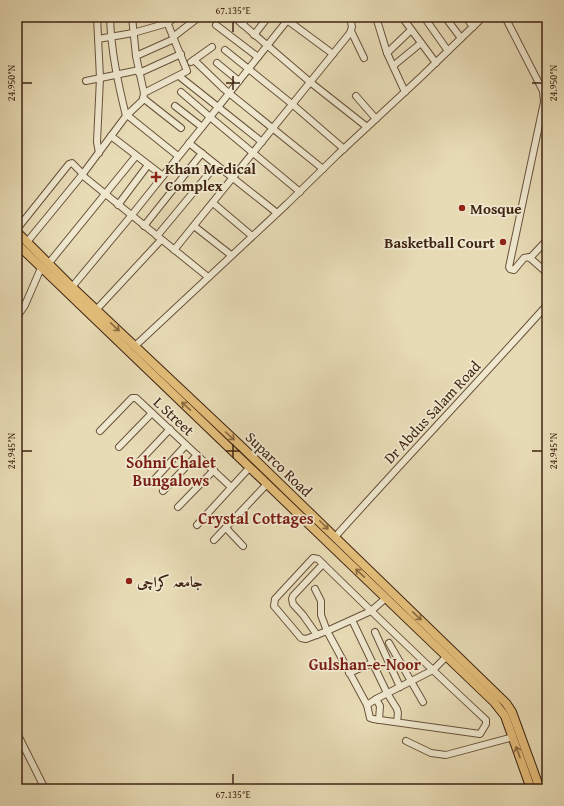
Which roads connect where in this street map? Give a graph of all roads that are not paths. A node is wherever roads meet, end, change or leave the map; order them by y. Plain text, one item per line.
1 (97, 17) edge
2 (110, 17) edge
3 (132, 17) edge
4 (165, 17) edge
5 (175, 17) edge
6 (200, 17) edge
7 (234, 17) edge
8 (248, 17) edge
9 (268, 17) edge
10 (350, 17) edge
11 (376, 17) edge
12 (402, 17) edge
13 (424, 17) edge
14 (445, 17) edge
15 (466, 17) edge
16 (483, 17) edge
17 (505, 17) edge
18 (288, 18) edge
19 (168, 24) junction
20 (242, 24) junction
21 (216, 25) dead end
22 (473, 27) junction
23 (411, 30) junction
24 (351, 31) junction
25 (133, 33) junction
26 (254, 35) junction
27 (110, 37) junction
28 (174, 38) junction
29 (461, 38) junction
30 (98, 39) junction
31 (421, 43) junction
32 (267, 46) junction
33 (212, 47) dead end
34 (225, 50) dead end
35 (448, 51) junction
36 (387, 53) junction
37 (181, 54) junction
38 (333, 54) junction
39 (136, 56) junction
40 (258, 57) junction
41 (364, 58) dead end
42 (194, 60) junction
43 (217, 63) dead end
44 (436, 63) junction
45 (186, 66) junction
46 (393, 66) junction
47 (248, 69) junction
48 (139, 72) junction
49 (116, 75) junction
50 (178, 76) junction
51 (100, 78) junction
52 (86, 81) dead end
53 (239, 81) junction
54 (310, 82) junction
55 (181, 92) dead end
56 (405, 92) junction
57 (228, 93) junction
58 (143, 96) junction
59 (356, 96) dead end
60 (546, 102) edge
61 (292, 104) junction
62 (175, 106) dead end
63 (218, 107) junction
64 (126, 115) junction
65 (210, 118) junction
66 (376, 119) junction
67 (202, 127) junction
68 (367, 127) junction
69 (181, 128) dead end
70 (273, 129) junction
71 (111, 136) junction
72 (262, 142) junction
73 (189, 143) junction
74 (344, 149) junction
75 (99, 153) junction
76 (202, 153) junction
77 (253, 153) junction
78 (136, 156) junction
79 (178, 156) junction
80 (148, 165) junction
81 (216, 165) junction
82 (323, 169) junction
83 (82, 174) junction
84 (163, 176) junction
85 (232, 178) junction
86 (300, 192) junction
87 (105, 194) junction
88 (213, 203) junction
89 (118, 204) junction
90 (277, 213) junction
91 (131, 216) junction
92 (144, 226) junction
93 (194, 226) junction
94 (17, 230) edge
95 (252, 236) junction
96 (159, 238) junction
97 (547, 240) edge
98 (27, 242) junction
99 (17, 244) edge
100 (174, 250) junction
101 (231, 255) junction
102 (530, 258) junction
103 (49, 263) junction
104 (42, 268) junction
105 (547, 274) edge
106 (208, 277) junction
107 (72, 287) junction
108 (77, 296) junction
109 (547, 305) edge
110 (96, 310) junction
111 (17, 317) edge
112 (135, 346) junction
113 (152, 413) junction
114 (217, 429) junction
115 (170, 430) junction
116 (100, 431) dead end
117 (186, 445) junction
118 (119, 447) dead end
119 (197, 454) junction
120 (137, 464) dead end
121 (250, 467) junction
122 (214, 470) junction
123 (153, 481) dead end
124 (268, 484) junction
125 (231, 487) junction
126 (163, 491) dead end
127 (178, 508) dead end
128 (197, 525) dead end
129 (226, 528) junction
130 (335, 537) junction
131 (214, 540) dead end
132 (243, 546) dead end
133 (323, 564) junction
134 (378, 584) junction
135 (314, 589) dead end
136 (386, 598) junction
137 (371, 611) junction
138 (352, 620) junction
139 (327, 631) junction
140 (374, 632) dead end
141 (316, 635) junction
142 (389, 643) dead end
143 (447, 656) junction
144 (372, 663) junction
145 (433, 670) junction
146 (349, 673) junction
147 (411, 681) junction
148 (400, 687) junction
149 (387, 693) junction
150 (376, 699) junction
151 (423, 702) dead end
152 (367, 705) junction
153 (379, 720) junction
154 (397, 722) junction
155 (17, 733) edge
156 (513, 737) junction
157 (406, 741) dead end
158 (46, 789) edge
159 (531, 789) edge
160 (540, 789) edge

1 - 30 street
2 - 27 street
3 - 25 street
4 - 19 street
5 - 19 street
6 - 28 street
7 - 20 street
8 - 20 street
9 - 26 street
10 - 24 street
11 - 36 street
12 - 23 street
13 - 35 street
14 - 29 street
15 - 22 street
16 - 22 street
17 - 60 street
18 - 32 street
18 - 38 street
19 - 25 street
19 - 28 street
20 - 26 street
21 - 40 street
22 - 29 street
23 - 31 street
23 - 36 street
24 - 38 street
24 - 41 street
25 - 27 street
25 - 39 street
26 - 32 street
27 - 30 street
27 - 49 street
28 - 37 street
28 - 39 street
29 - 35 street
30 - 51 street
31 - 44 street
31 - 46 street
32 - 40 street
32 - 54 street
33 - 42 street
34 - 47 street
35 - 44 street
36 - 46 street
37 - 45 street
37 - 48 street
38 - 54 street
39 - 48 street
40 - 47 street
42 - 45 street
42 - 57 street
43 - 53 street
44 - 56 street
45 - 50 street
46 - 56 street
47 - 53 street
47 - 61 street
48 - 49 street
48 - 58 street
49 - 51 street
49 - 64 street
50 - 58 street
50 - 63 street
51 - 52 street
51 - 75 street
53 - 57 street
54 - 61 street
54 - 68 street
55 - 65 street
56 - 66 street
57 - 63 street
57 - 70 street
58 - 64 street
58 - 69 street
59 - 66 street
60 - 102 street
61 - 70 street
61 - 74 street
62 - 67 street
63 - 65 street
63 - 72 street
64 - 71 street
64 - 79 street
65 - 67 street
65 - 77 street
66 - 68 street
67 - 73 street
68 - 74 street
70 - 72 street
70 - 82 street
71 - 75 street
71 - 78 street
72 - 77 street
73 - 76 street
73 - 79 street
74 - 82 street
75 - 83 street
76 - 81 street
76 - 92 street
77 - 85 street
77 - 86 street
78 - 80 street
78 - 87 street
79 - 84 street
80 - 84 street
80 - 89 street
81 - 85 street
81 - 96 street
82 - 86 street
83 - 87 street
83 - 94 street
83 - 98 street
84 - 91 street
85 - 88 street
85 - 90 street
86 - 90 street
87 - 89 street
87 - 103 street
88 - 93 street
88 - 95 street
89 - 91 street
90 - 95 street
91 - 92 street
91 - 107 street
92 - 96 street
93 - 100 street
93 - 101 street
94 - 98 main road, Suparco Road
95 - 101 street
96 - 100 street
96 - 110 street
97 - 102 street
98 - 103 main road, Suparco Road
99 - 104 main road, Suparco Road
100 - 106 street
101 - 106 street
102 - 105 street
103 - 107 main road, Suparco Road
104 - 108 main road, Suparco Road
104 - 111 street
106 - 112 street
107 - 108 main road, Suparco Road
108 - 110 main road, Suparco Road
114 -> 108 main road, Suparco Road
109 - 130 street, Dr Abdus Salam Road
110 -> 112 main road, Suparco Road
112 - 114 main road, Suparco Road
113 - 115 street, L Street
113 - 116 street, L Street
113 - 118 street
114 - 121 main road, Suparco Road
114 -> 130 main road, Suparco Road
115 - 117 street, L Street
115 - 120 street
117 - 119 street, L Street
117 - 123 street
119 - 122 street, L Street
119 - 126 street
121 - 124 main road, Suparco Road
121 - 125 street
122 - 125 street, L Street
122 - 127 street
124 - 129 street
134 -> 124 main road, Suparco Road
125 - 128 street
129 - 131 street
129 - 132 street
130 - 134 main road, Suparco Road
133 - 137 street
133 - 141 street
133 - 141 street
134 - 136 main road, Suparco Road
134 -> 160 main road, Suparco Road
135 - 139 street
136 - 137 street
136 - 143 main road, Suparco Road
137 - 138 street
137 - 145 street
138 - 139 street
138 - 144 street
139 - 141 street
139 - 146 street
140 - 148 street
142 - 147 street
143 - 145 street
143 - 156 main road, Suparco Road
144 - 146 street
144 - 149 street
145 - 147 street
145 - 154 street
146 - 152 street
147 - 148 street
147 - 151 street
148 - 149 street
149 - 150 street
149 - 154 street
150 - 152 street
150 - 153 street
152 - 153 street
153 - 154 street
155 - 158 street
156 - 157 street
159 -> 156 main road, Suparco Road

